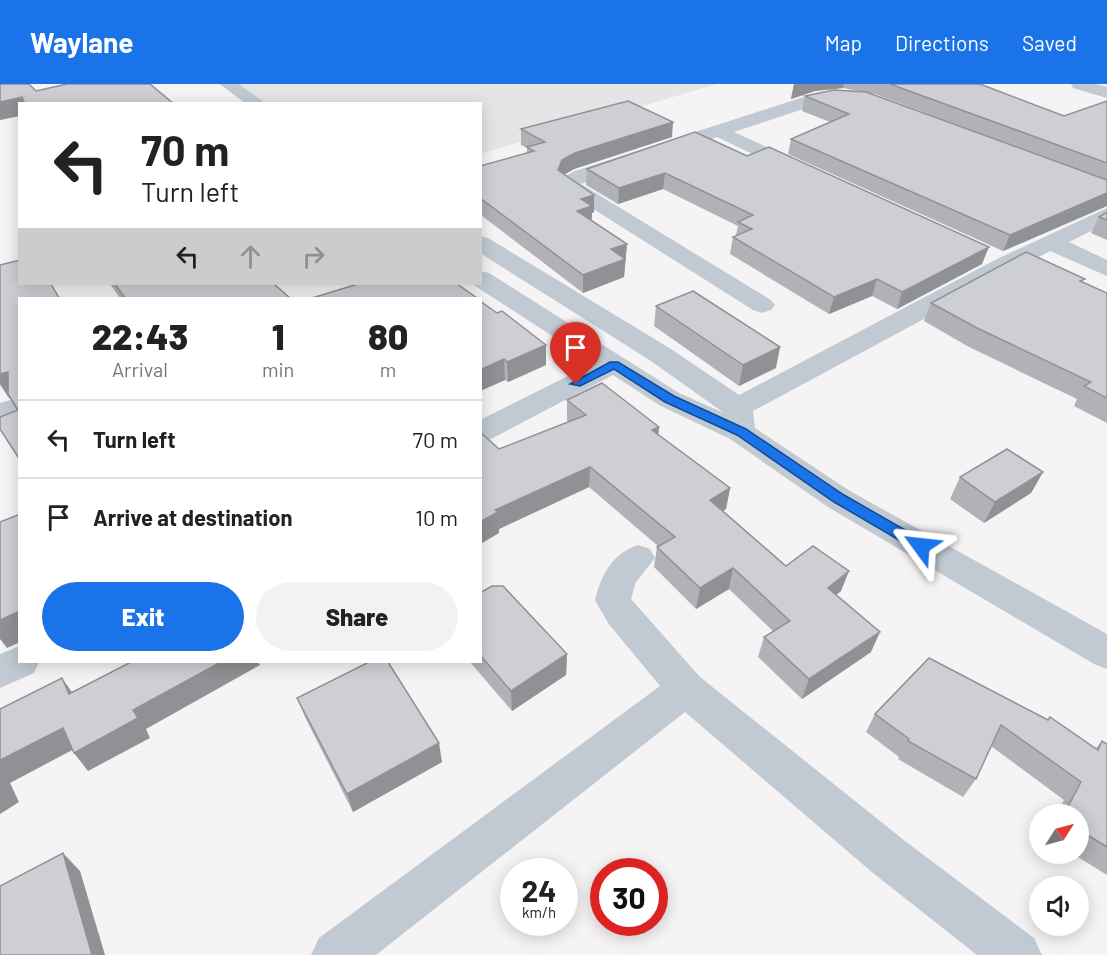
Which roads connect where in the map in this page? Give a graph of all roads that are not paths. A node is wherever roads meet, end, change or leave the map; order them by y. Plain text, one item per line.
1 (228, 84) edge
2 (1079, 84) edge
3 (1107, 93) edge
4 (868, 100) edge
5 (255, 102) edge
6 (718, 131) junction
7 (824, 180) edge
8 (1107, 215) edge
9 (1050, 242) junction
10 (482, 244) edge
11 (1107, 269) edge
12 (482, 279) edge
13 (762, 305) dead end
14 (614, 364) junction
15 (18, 407) edge
16 (0, 413) edge
17 (740, 419) junction
18 (482, 431) edge
19 (638, 558) dead end
20 (1107, 653) edge
21 (18, 663) edge
22 (0, 672) edge
23 (686, 689) junction
24 (336, 955) edge
25 (1017, 955) edge

1 - 5 street
2 - 3 street
4 - 6 street
6 - 7 street
6 - 13 street
8 - 9 street
9 - 11 street
9 - 17 street
10 - 17 street
12 - 14 street
14 - 17 street
14 - 18 street
15 - 16 street
17 - 20 street
19 - 23 street
21 - 22 street
23 - 24 street
23 - 25 street

